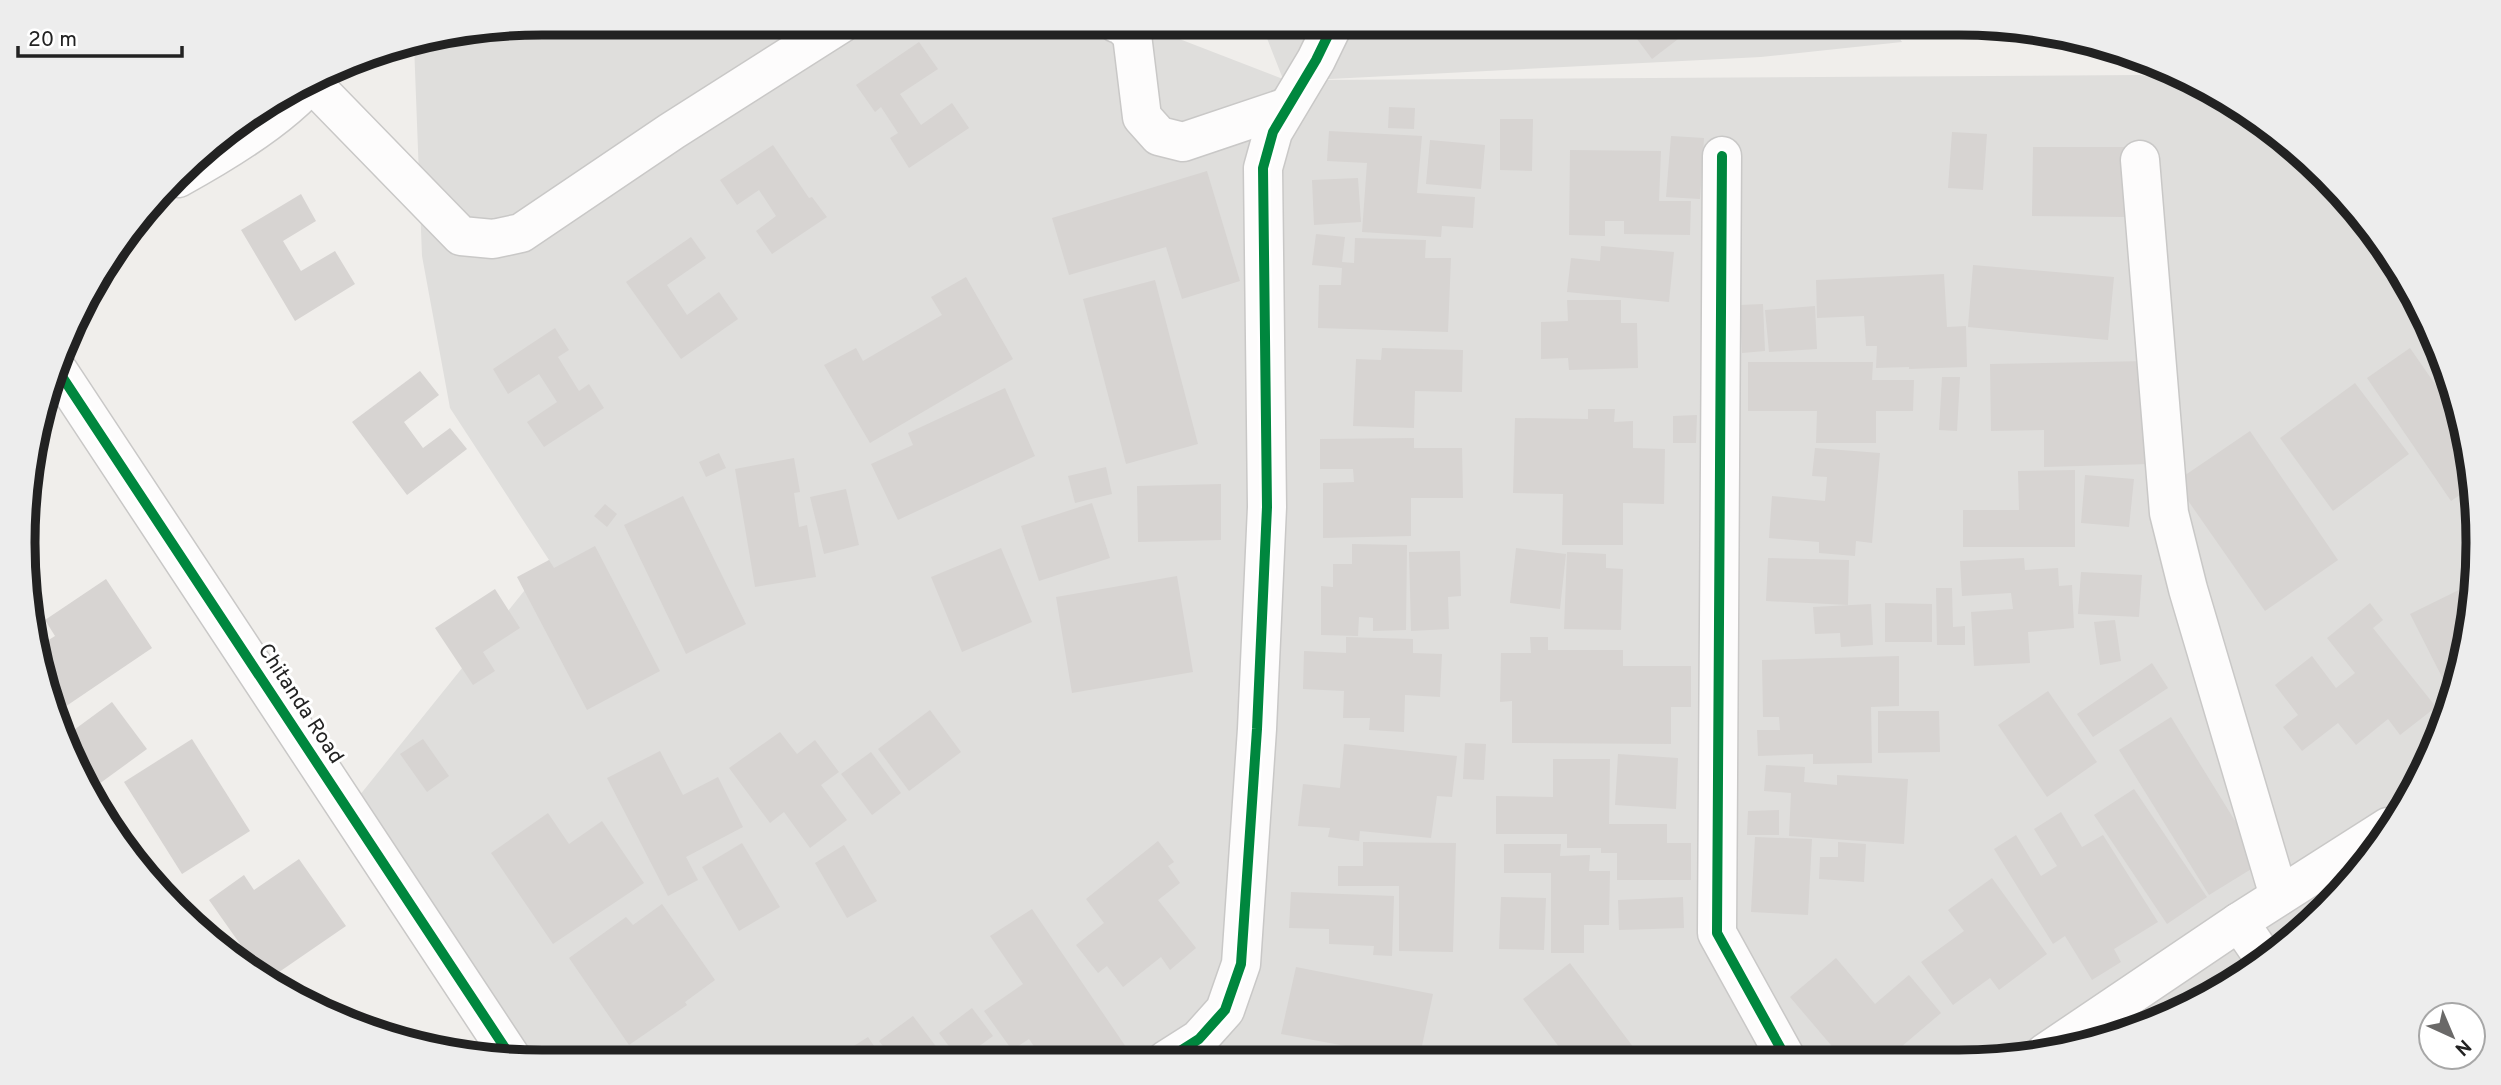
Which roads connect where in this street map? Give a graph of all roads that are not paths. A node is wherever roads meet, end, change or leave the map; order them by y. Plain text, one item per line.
1 (823, 35) edge
2 (1132, 35) edge
3 (1328, 35) edge
4 (319, 86) edge
5 (283, 107) edge
6 (1287, 107) junction
7 (1722, 156) dead end
8 (2140, 160) dead end
9 (208, 161) edge
10 (63, 377) edge
11 (2370, 839) edge
12 (2279, 896) junction
13 (2239, 922) junction
14 (2259, 951) edge
15 (2067, 1038) edge
16 (504, 1049) edge
17 (1182, 1050) edge
18 (1783, 1050) edge

1 - 4 street
2 - 6 street
3 - 6 street
5 - 9 street
6 - 17 street
7 - 18 street
8 - 12 street
10 - 16 street, Chitanda Road
11 - 12 street
12 - 13 street
13 - 14 street
13 - 15 street

